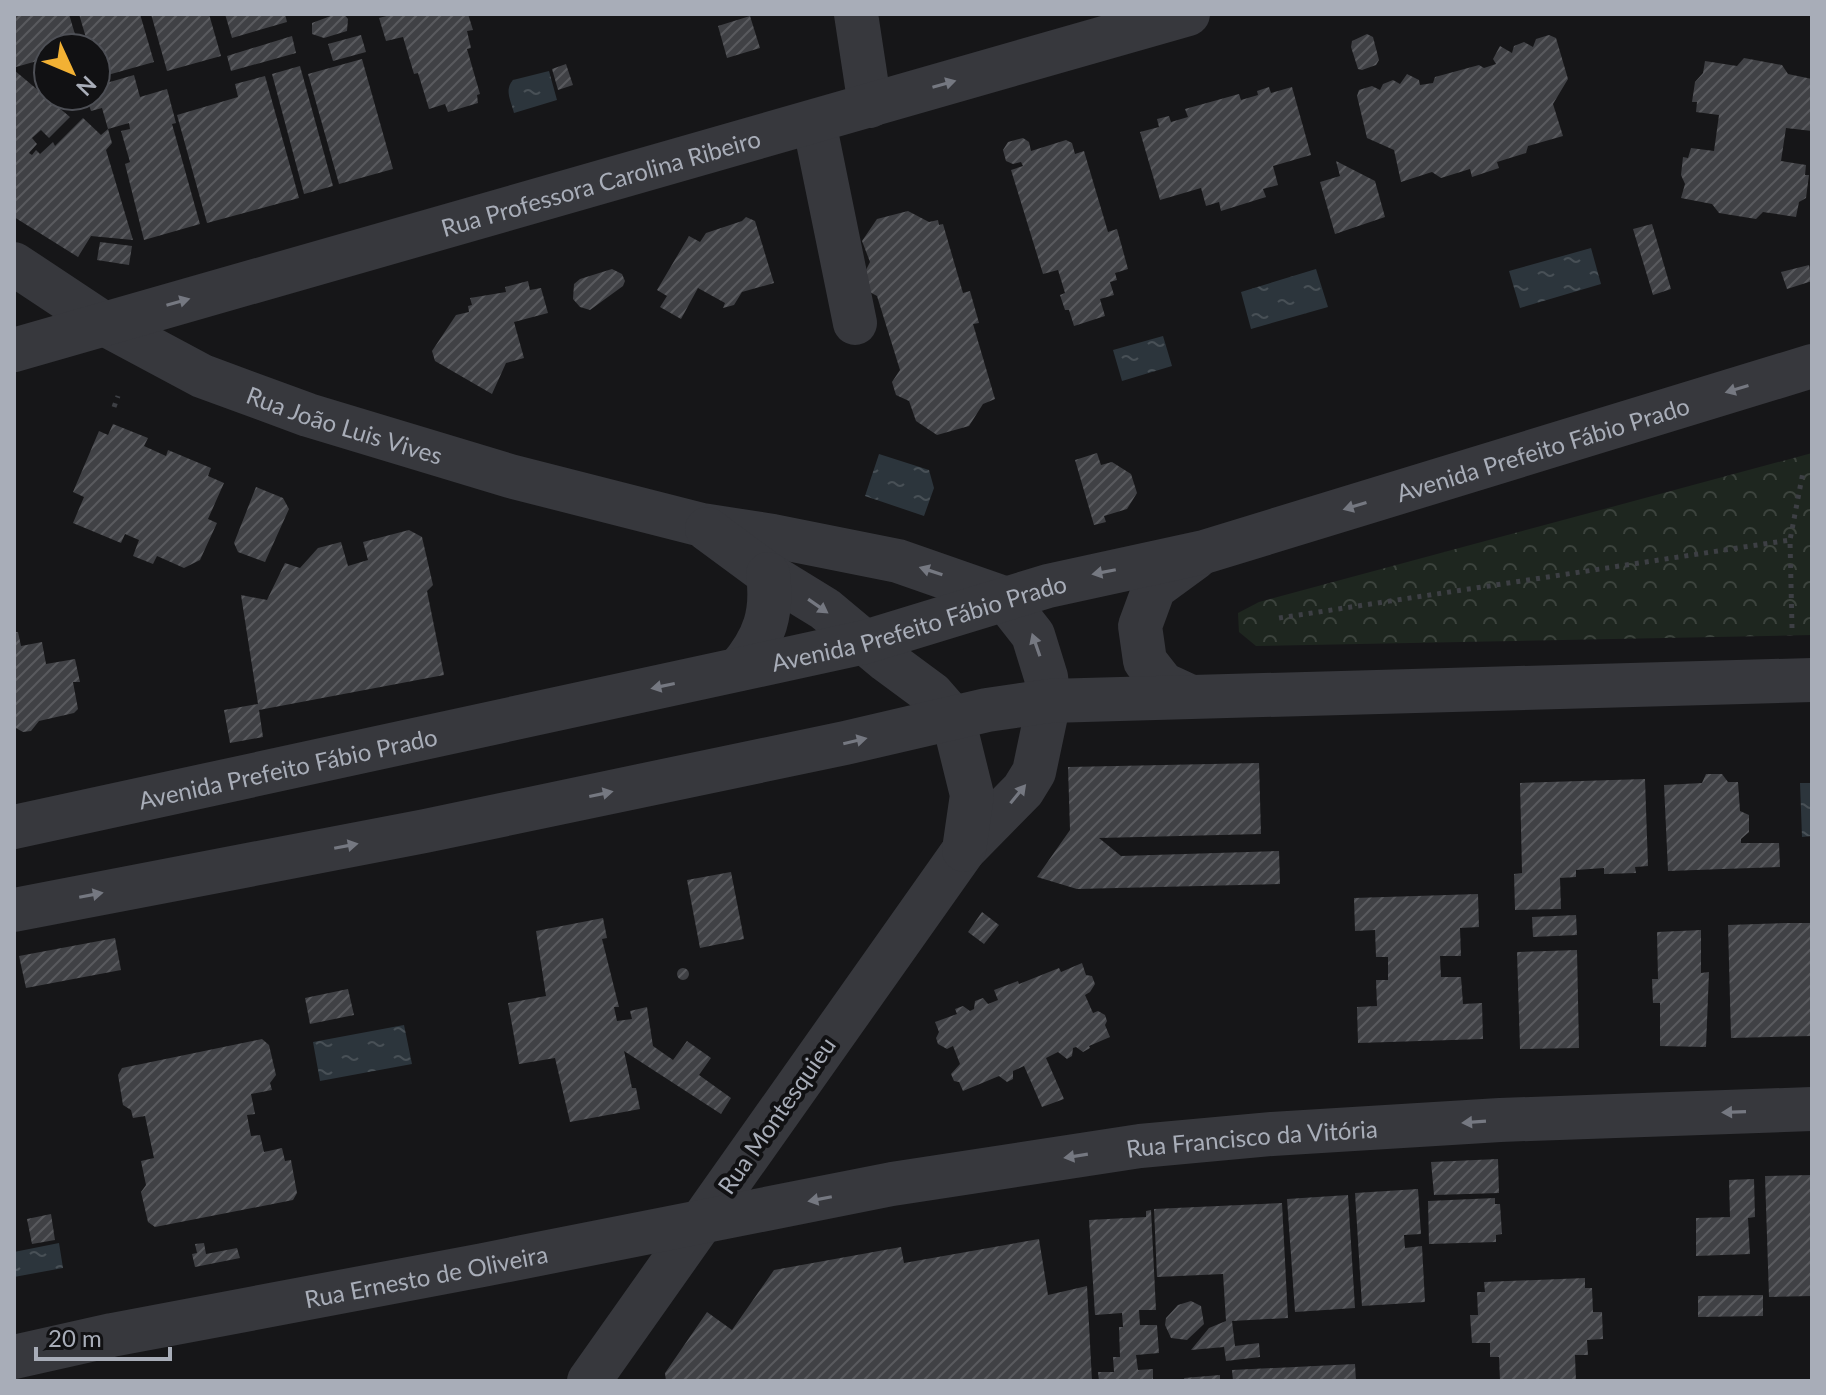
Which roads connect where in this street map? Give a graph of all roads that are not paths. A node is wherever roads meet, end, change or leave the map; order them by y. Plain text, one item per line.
1 (856, 14) edge
2 (1188, 14) edge
3 (870, 106) junction
4 (814, 122) junction
5 (14, 264) edge
6 (103, 323) junction
7 (855, 323) dead end
8 (14, 350) edge
9 (1812, 366) edge
10 (702, 525) junction
11 (1204, 552) junction
12 (768, 574) junction
13 (1004, 598) junction
14 (865, 642) junction
15 (739, 669) junction
16 (1812, 680) edge
17 (1189, 696) junction
18 (1049, 701) junction
19 (953, 718) junction
20 (14, 827) edge
21 (964, 850) junction
22 (14, 910) edge
23 (1812, 1109) edge
24 (699, 1222) junction
25 (14, 1357) edge
26 (589, 1381) edge

1 - 3 street
3 -> 2 street, Rua Professora Carolina Ribeiro
3 - 4 street, Rua Professora Carolina Ribeiro
6 -> 4 street, Rua Professora Carolina Ribeiro
4 - 7 street
5 - 6 street, Rua João Luis Vives
6 - 8 street, Rua Professora Carolina Ribeiro
6 - 10 street, Rua João Luis Vives
9 -> 11 street, Avenida Prefeito Fábio Prado
10 - 12 street, Rua João Luis Vives
13 -> 10 street, Rua João Luis Vives
11 -> 13 street, Avenida Prefeito Fábio Prado
11 - 17 street
12 -> 14 street, Rua João Luis Vives
12 - 15 street
13 - 14 street, Avenida Prefeito Fábio Prado
18 -> 13 street
14 - 15 street, Avenida Prefeito Fábio Prado
14 - 19 street, Rua João Luis Vives
15 -> 20 street, Avenida Prefeito Fábio Prado
16 - 17 street
17 - 18 street
18 - 19 street
21 -> 18 street, Rua Montesquieu
19 - 21 street, Rua Montesquieu
22 -> 19 street
21 - 24 street, Rua Montesquieu
23 -> 24 street, Rua Francisco da Vitória
24 - 25 street, Rua Ernesto de Oliveira
24 - 26 street, Rua Montesquieu

